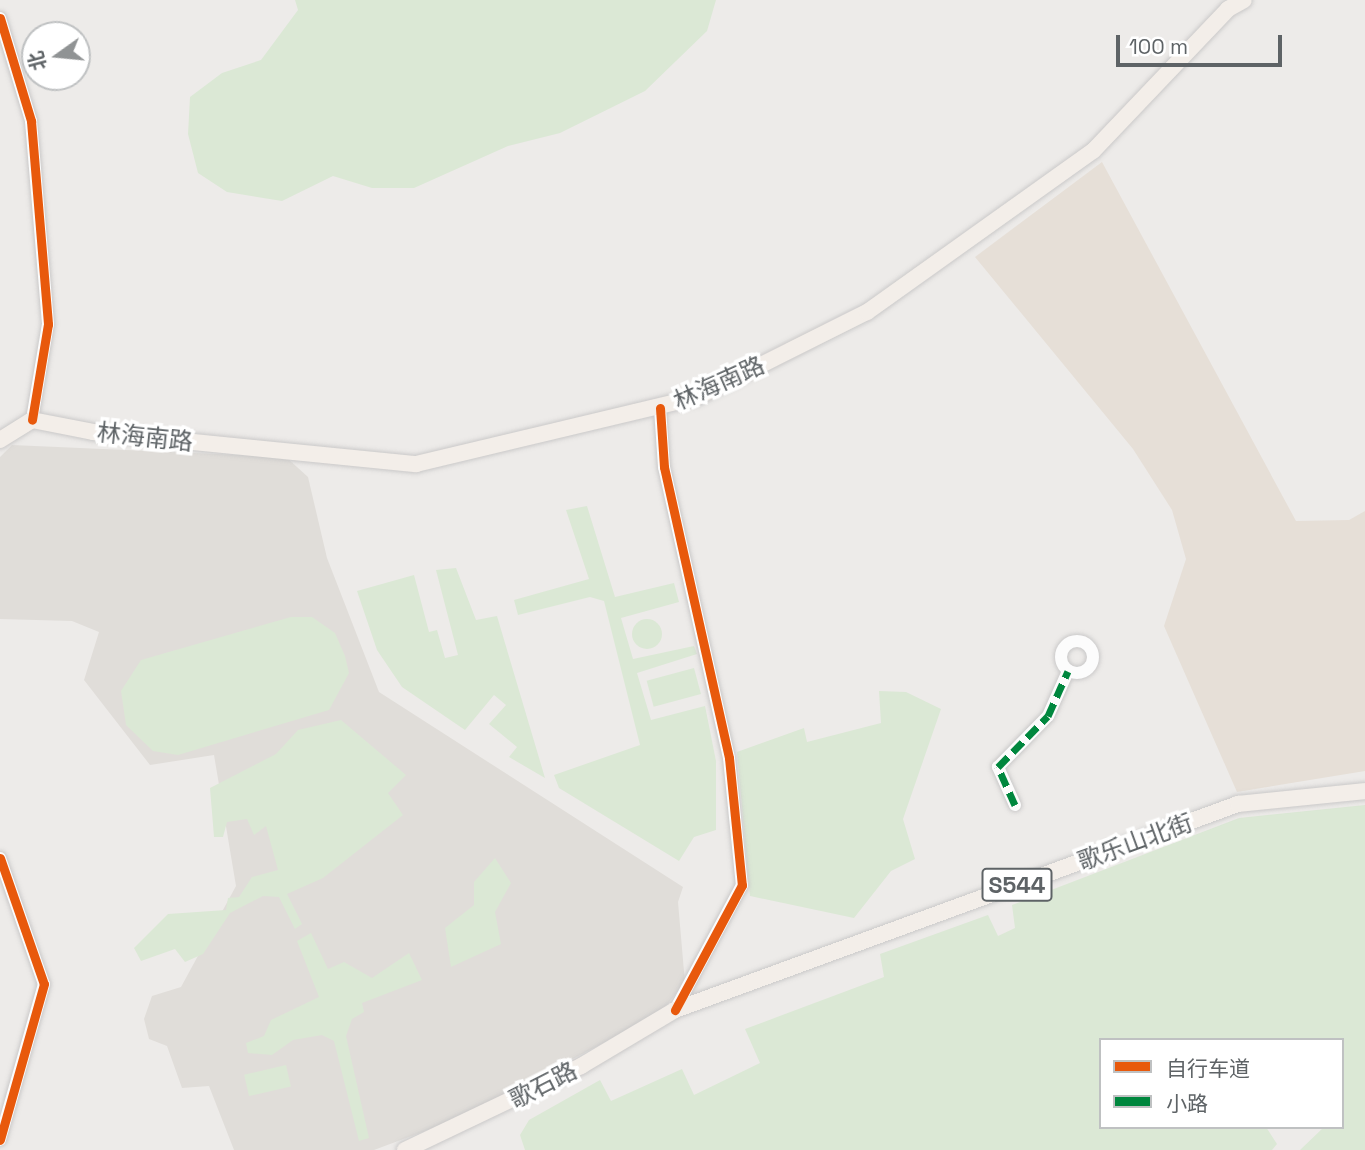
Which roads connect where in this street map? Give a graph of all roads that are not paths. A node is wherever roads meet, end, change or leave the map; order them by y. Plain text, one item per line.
1 (1244, 0) edge
2 (0, 18) edge
3 (660, 408) junction
4 (32, 420) junction
5 (0, 440) edge
6 (1068, 671) dead end
7 (1365, 791) edge
8 (1015, 805) dead end
9 (0, 858) edge
10 (675, 1010) junction
11 (0, 1140) edge
12 (414, 1148) edge

1 - 3 main road, 林海南路
2 - 4 street
3 - 4 main road, 林海南路
3 - 10 street
4 - 5 main road
6 - 8 street
7 - 10 main road, 歌乐山北街 / S544
9 - 11 street
10 - 12 main road, 歌石路 / S544

